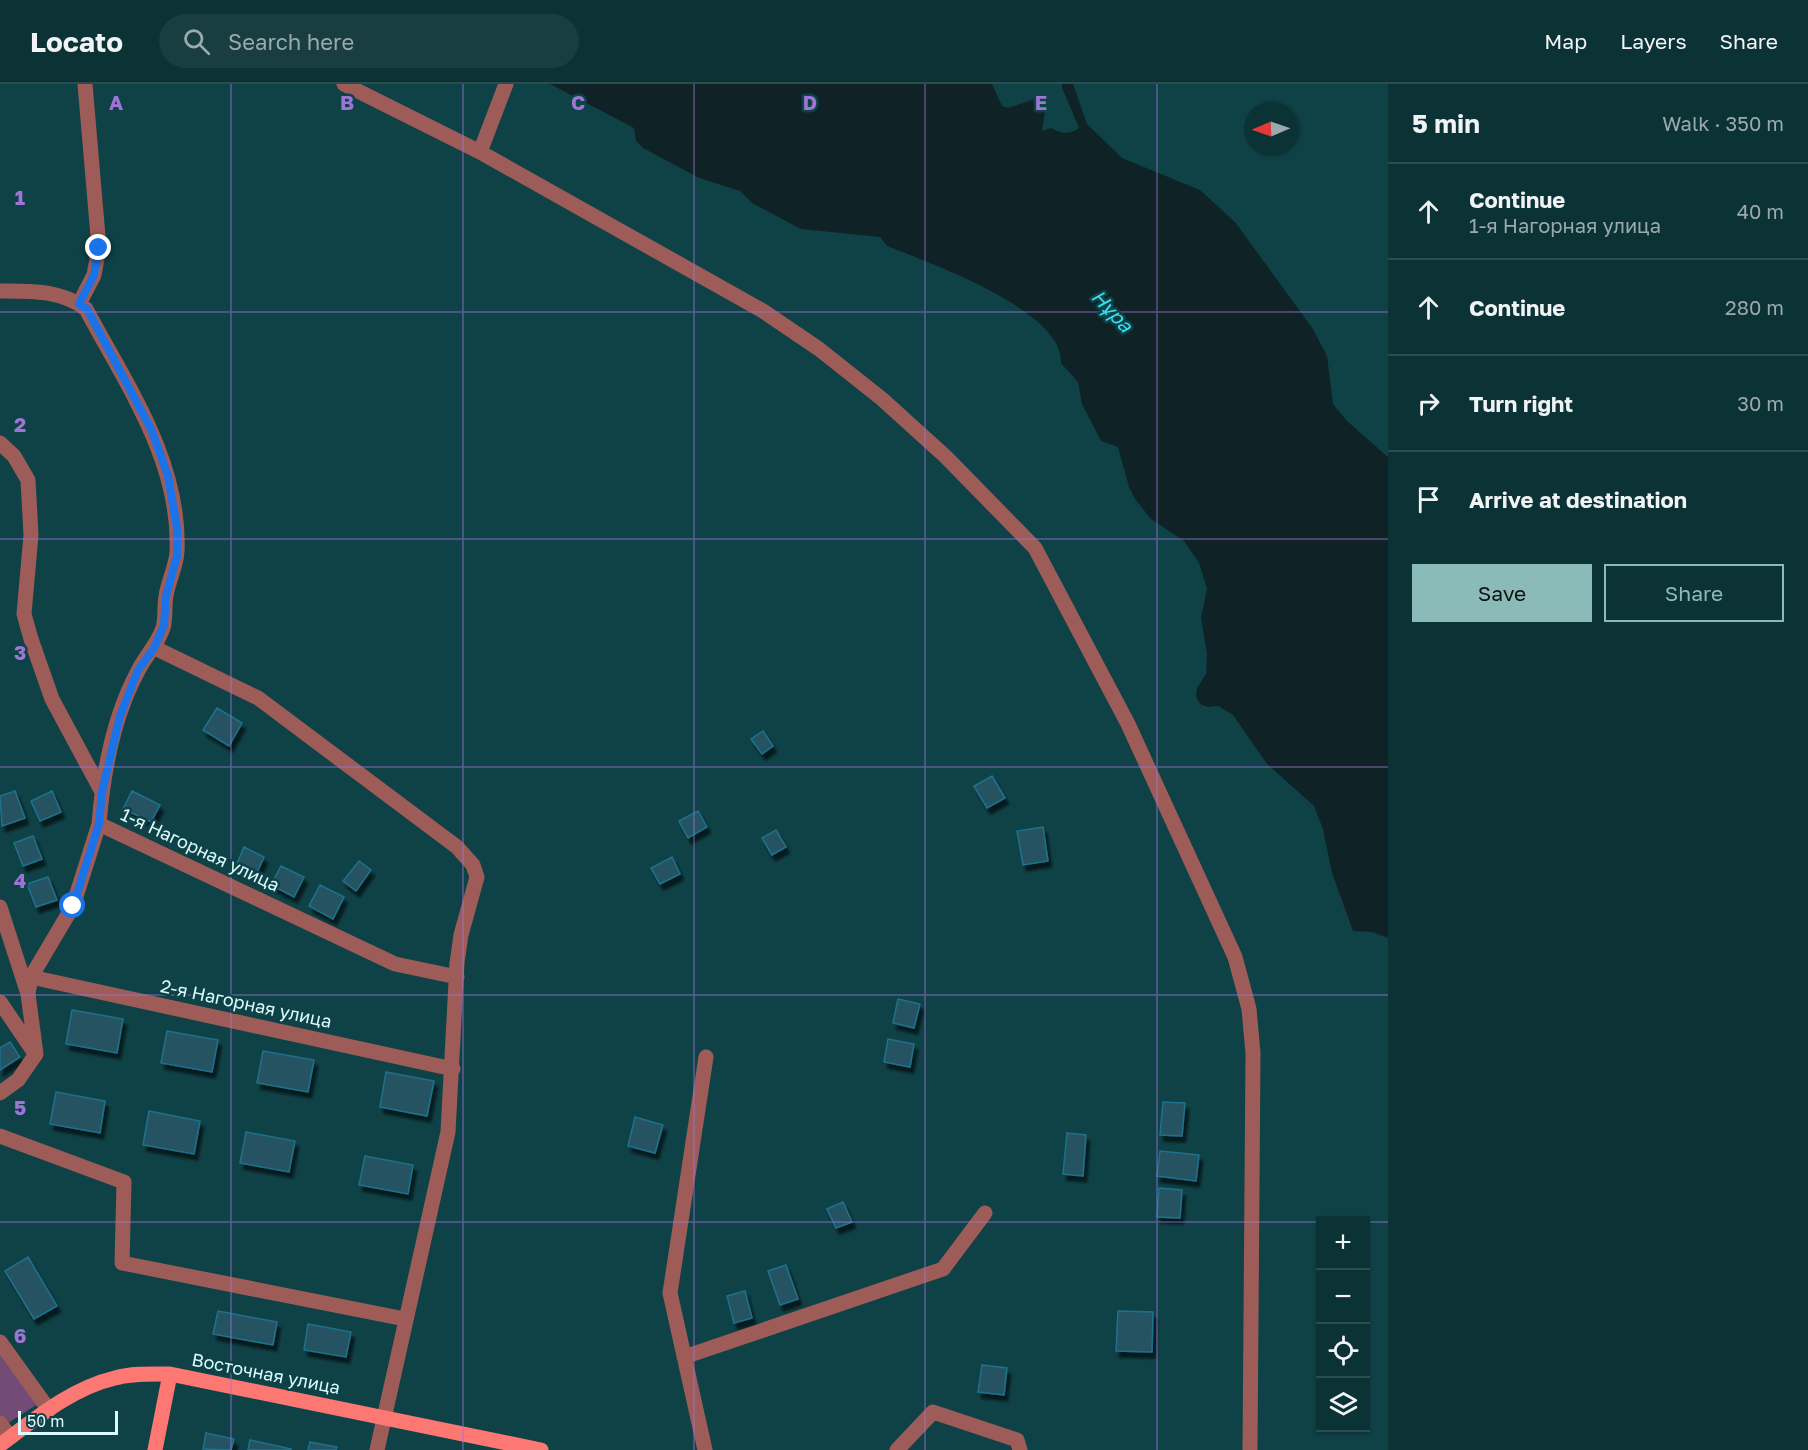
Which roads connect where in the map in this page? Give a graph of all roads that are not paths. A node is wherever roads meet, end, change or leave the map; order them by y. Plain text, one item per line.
1 (85, 84) edge
2 (344, 84) edge
3 (506, 84) edge
4 (480, 152) junction
5 (0, 291) edge
6 (79, 304) junction
7 (0, 443) edge
8 (154, 648) junction
9 (102, 792) junction
10 (99, 824) junction
11 (0, 907) edge
12 (31, 977) junction
13 (457, 977) junction
14 (28, 994) junction
15 (0, 1002) edge
16 (36, 1054) junction
17 (706, 1057) dead end
18 (453, 1069) junction
19 (0, 1093) edge
20 (0, 1136) edge
21 (985, 1213) dead end
22 (405, 1319) junction
23 (0, 1342) edge
24 (684, 1357) junction
25 (170, 1374) junction
26 (49, 1410) junction
27 (383, 1417) junction
28 (0, 1423) edge
29 (5, 1441) edge
30 (154, 1450) edge
31 (377, 1450) edge
32 (541, 1450) edge
33 (705, 1450) edge
34 (897, 1450) edge
35 (1020, 1450) edge
36 (1250, 1450) edge

1 - 6 street
2 - 4 street
3 - 4 street
4 - 36 street
5 - 6 street
6 - 8 street
7 - 9 street
8 - 9 street
8 - 13 street
9 - 10 street
10 - 12 street, 1-я Нагорная улица
10 - 13 street, 1-я Нагорная улица
11 - 14 street
12 - 14 street, 1-я Нагорная улица
12 - 18 street, 2-я Нагорная улица
13 - 18 street
14 - 16 street
15 - 16 street
16 - 19 street
17 - 24 street
18 - 22 street
20 - 22 street
21 - 24 street
22 - 27 street
23 - 26 street
24 - 33 street
25 - 26 main road, Восточная улица
25 - 27 main road, Восточная улица
25 - 30 main road
26 - 29 main road, Восточная улица
27 - 31 street
27 - 32 main road, Восточная улица
28 - 29 street
34 - 35 street

